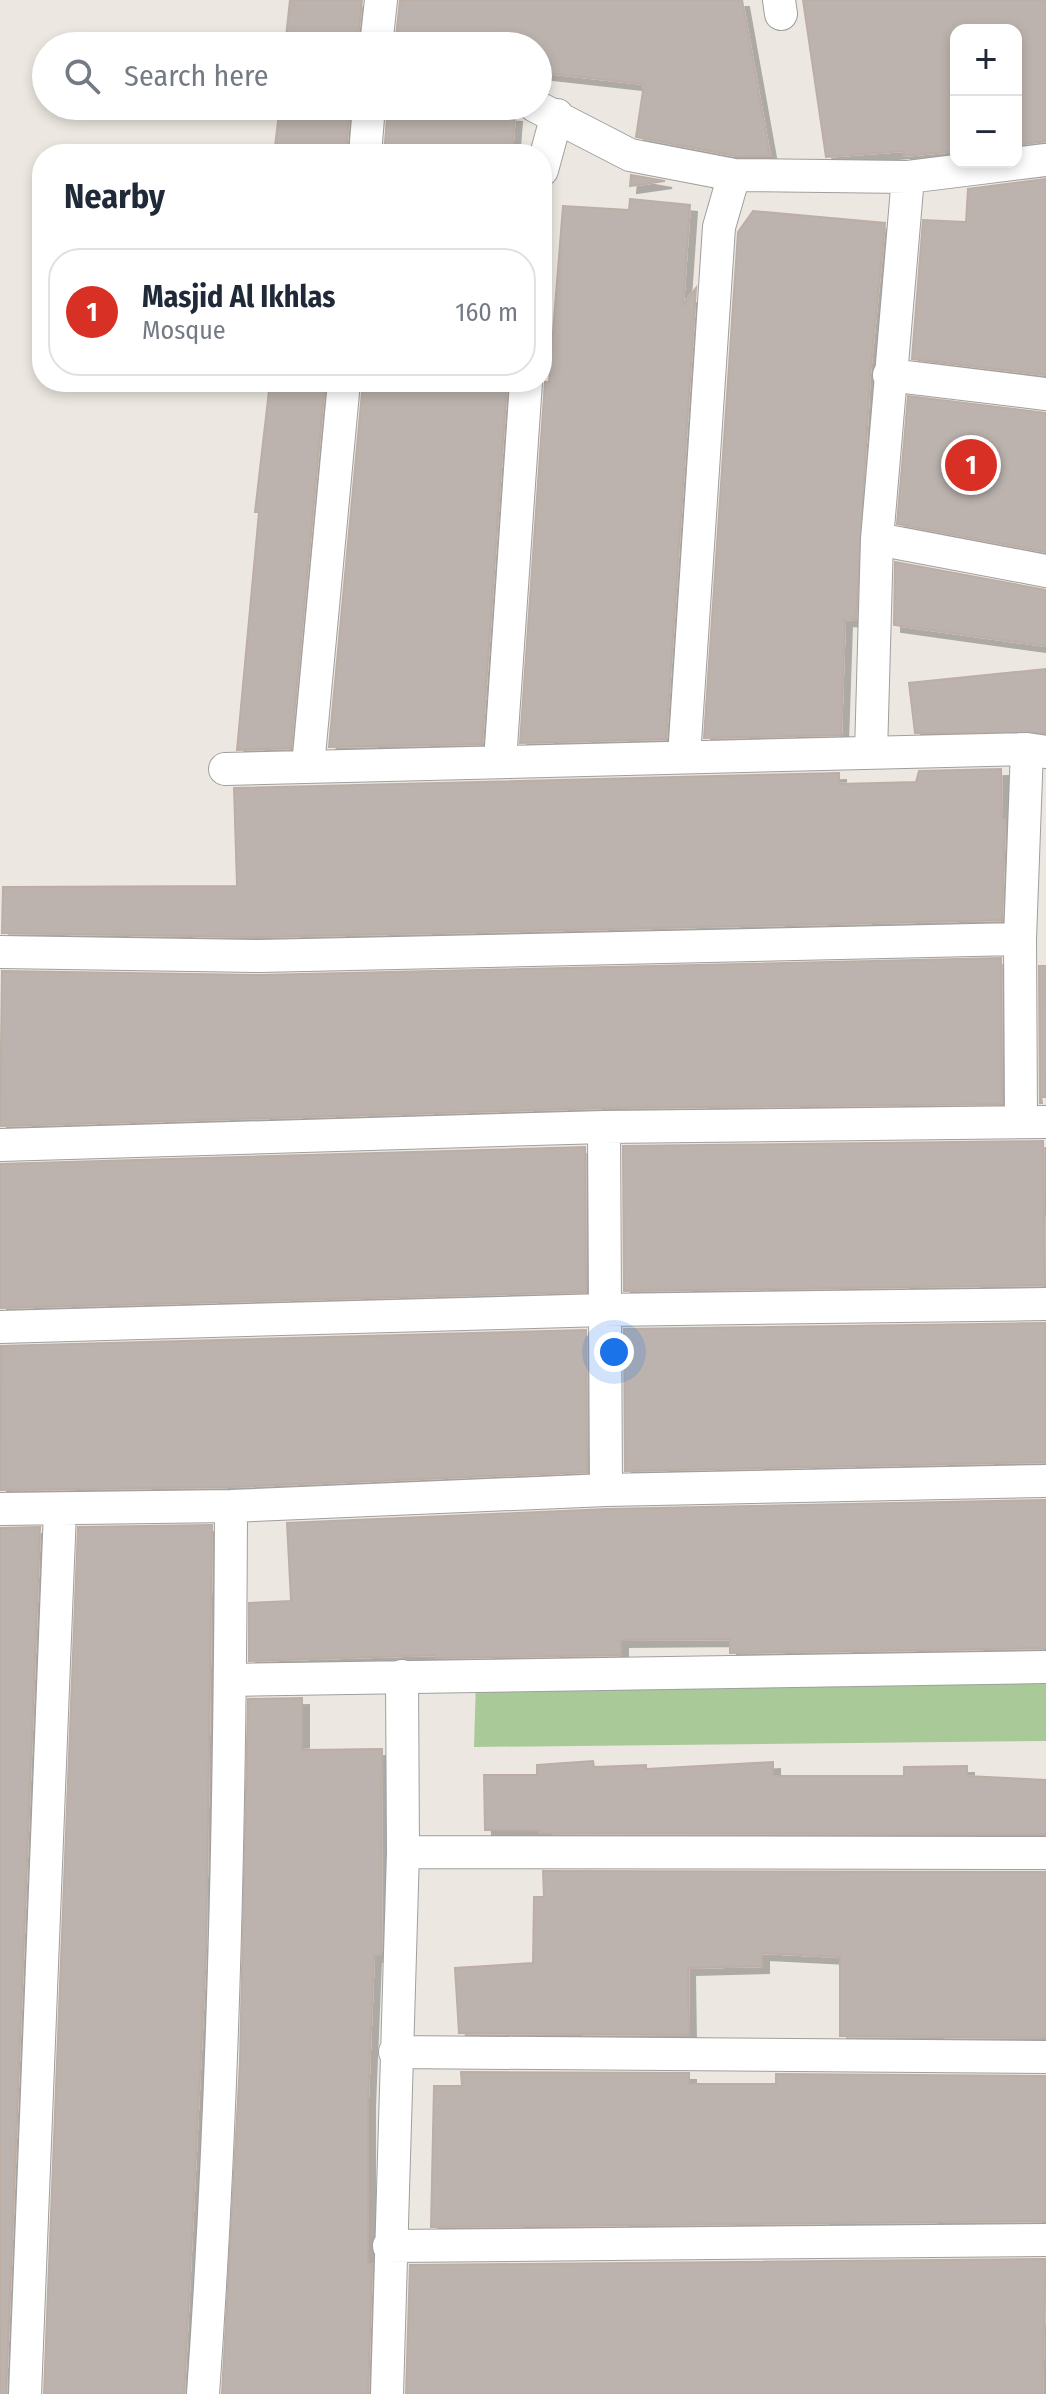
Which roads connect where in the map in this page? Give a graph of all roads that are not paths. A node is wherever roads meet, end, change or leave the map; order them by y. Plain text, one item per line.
1 (381, 0) edge
2 (378, 32) edge
3 (552, 113) edge
4 (368, 120) edge
5 (545, 120) edge
6 (366, 144) edge
7 (544, 144) edge
8 (1046, 160) edge
9 (734, 175) junction
10 (908, 177) junction
11 (889, 375) junction
12 (343, 392) edge
13 (525, 392) edge
14 (1046, 394) edge
15 (877, 539) junction
16 (1046, 571) edge
17 (1037, 751) edge
18 (871, 753) junction
19 (684, 757) junction
20 (500, 761) junction
21 (308, 766) junction
22 (225, 769) dead end
23 (1020, 939) junction
24 (0, 952) edge
25 (1033, 1122) edge
26 (604, 1127) junction
27 (0, 1145) edge
28 (1046, 1304) edge
29 (604, 1310) junction
30 (0, 1327) edge
31 (1046, 1481) edge
32 (606, 1490) junction
33 (231, 1506) junction
34 (0, 1509) edge
35 (60, 1511) junction
36 (1046, 1667) edge
37 (402, 1676) junction
38 (230, 1680) junction
39 (403, 1852) junction
40 (1046, 1853) edge
41 (395, 2052) junction
42 (1046, 2057) edge
43 (1046, 2240) edge
44 (389, 2246) junction
45 (25, 2394) edge
46 (203, 2394) edge
47 (387, 2394) edge

1 - 2 street
3 - 9 street
4 - 6 street
5 - 7 street
8 - 10 street
9 - 10 street
9 - 19 street
10 - 11 street
11 - 14 street
11 - 15 street
12 - 21 street
13 - 20 street
15 - 16 street
15 - 18 street
17 - 18 street
17 - 23 street
18 - 19 street
19 - 20 street
20 - 21 street
21 - 22 street
23 - 24 street
23 - 25 street
25 - 26 street
26 - 27 street
26 - 29 street
28 - 29 street
29 - 30 street
29 - 32 street
31 - 32 street
32 - 33 street
33 - 35 street
33 - 38 street
34 - 35 street
35 - 45 street
36 - 37 street
37 - 38 street
37 - 39 street
38 - 46 street
39 - 40 street
39 - 41 street
41 - 42 street
41 - 44 street
43 - 44 street
44 - 47 street

